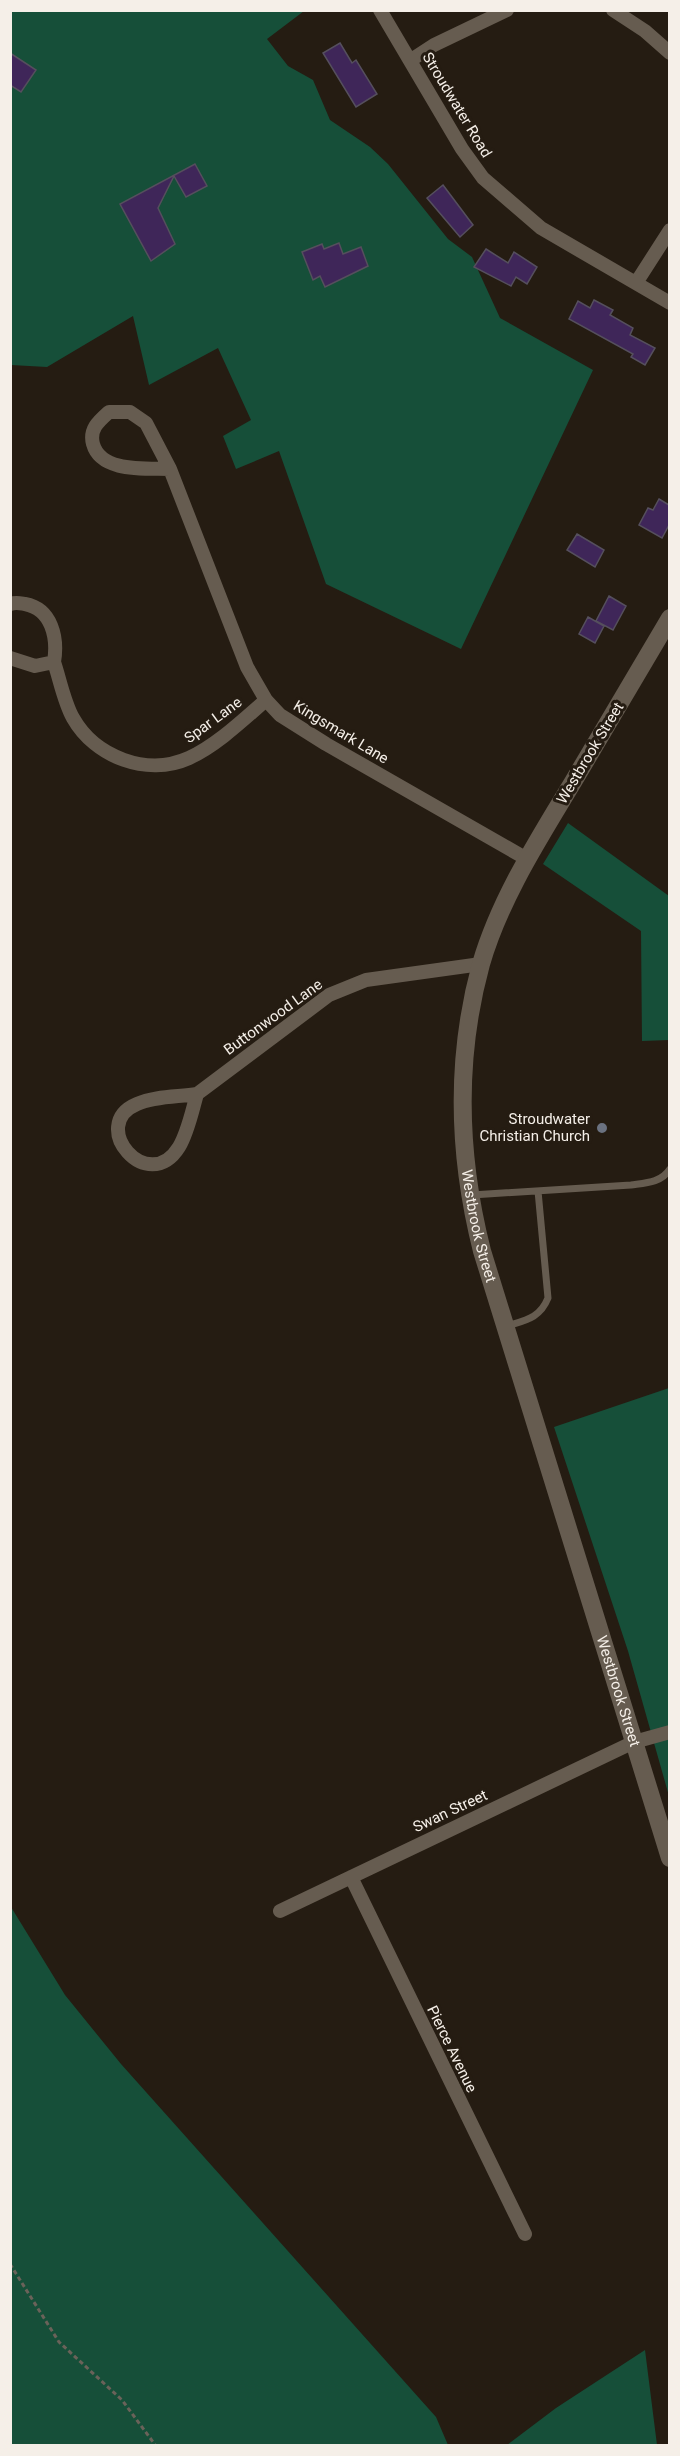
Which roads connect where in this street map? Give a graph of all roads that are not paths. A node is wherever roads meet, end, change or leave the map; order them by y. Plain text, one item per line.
1 (380, 10) edge
2 (507, 10) edge
3 (613, 10) edge
4 (669, 53) edge
5 (411, 60) junction
6 (669, 230) edge
7 (636, 283) junction
8 (669, 303) edge
9 (170, 469) junction
10 (10, 604) edge
11 (669, 618) edge
12 (664, 641) edge
13 (10, 658) edge
14 (54, 662) junction
15 (266, 700) junction
16 (526, 859) junction
17 (481, 964) junction
18 (197, 1094) junction
19 (669, 1169) edge
20 (538, 1191) junction
21 (469, 1195) junction
22 (505, 1327) junction
23 (669, 1732) edge
24 (634, 1742) junction
25 (669, 1858) edge
26 (351, 1877) junction
27 (280, 1911) dead end
28 (525, 2234) dead end

1 - 5 street, Stroudwater Road
2 - 5 street
3 - 4 street
5 - 7 street, Stroudwater Road
6 - 7 street
7 - 8 street, Stroudwater Road
9 - 9 street, Kingsmark Lane
9 - 15 street, Kingsmark Lane
10 - 14 street, Spar Lane
11 - 12 main road, Westbrook Street
12 - 16 main road, Westbrook Street
13 - 14 street
14 - 15 street, Spar Lane
15 - 16 street, Kingsmark Lane
16 - 17 main road, Westbrook Street
17 - 18 street, Buttonwood Lane
17 - 21 main road, Westbrook Street
18 - 18 street
19 - 20 lane
20 - 21 lane
20 - 22 lane
21 - 22 main road, Westbrook Street
22 - 24 main road, Westbrook Street
23 - 24 street, Swan Street
24 - 25 main road, Westbrook Street
24 - 26 street, Swan Street
26 - 27 street, Swan Street
26 - 28 street, Pierce Avenue

